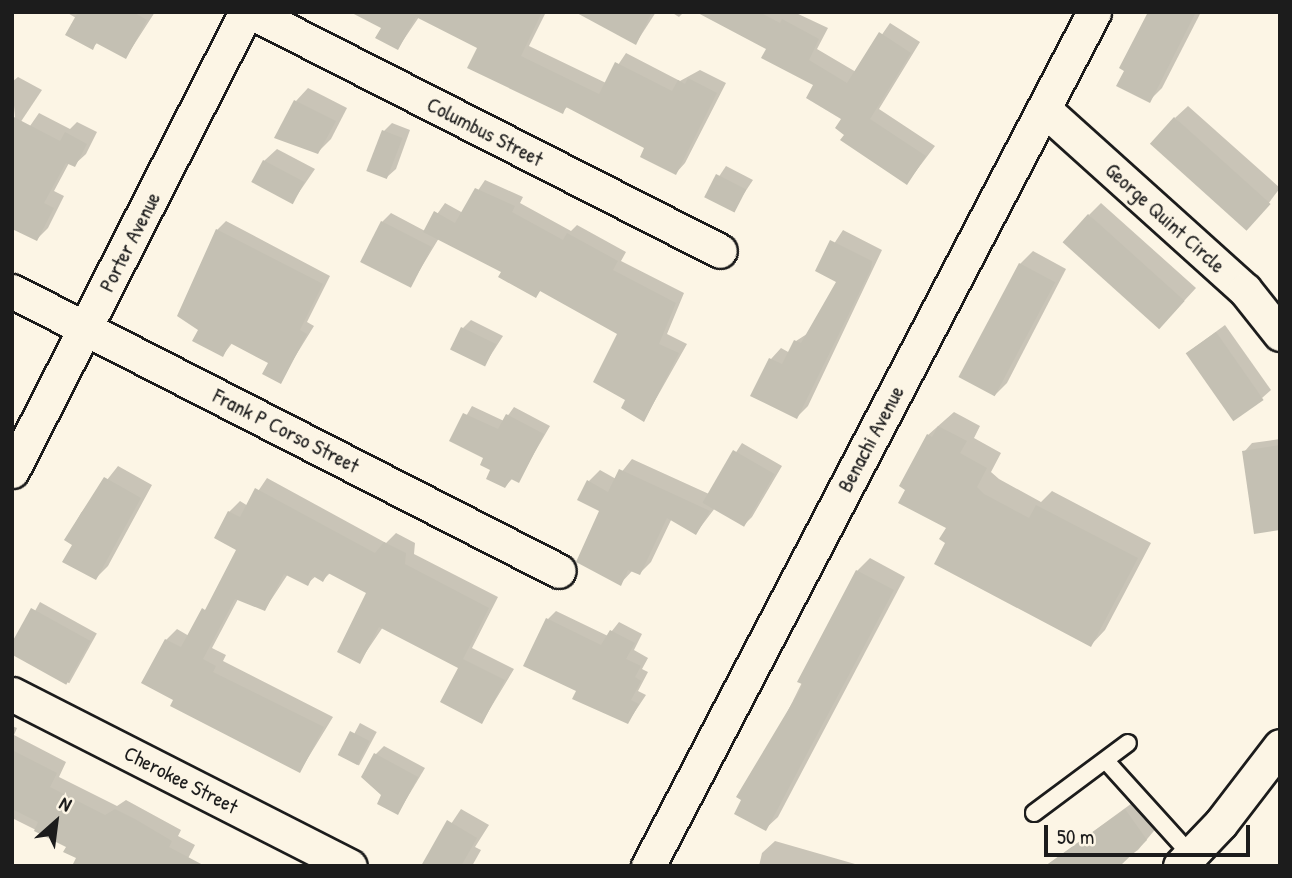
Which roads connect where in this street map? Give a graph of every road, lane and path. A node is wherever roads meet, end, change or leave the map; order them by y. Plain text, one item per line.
1 (249, 12) edge
2 (1094, 12) edge
3 (1044, 109) junction
4 (720, 251) dead end
5 (12, 291) edge
6 (86, 329) junction
7 (1280, 334) edge
8 (12, 471) edge
9 (559, 571) dead end
10 (12, 694) edge
11 (1128, 743) dead end
12 (1280, 746) edge
13 (1107, 762) junction
14 (1034, 813) dead end
15 (1190, 862) edge
16 (349, 866) edge
17 (648, 866) edge

1 - 4 street, Columbus Street
1 - 6 street, Porter Avenue
2 - 3 street, Benachi Avenue
3 - 7 street, George Quint Circle
3 - 17 street, Benachi Avenue
5 - 6 street, Frank P Corso Street
6 - 8 street, Porter Avenue
6 - 9 street, Frank P Corso Street
10 - 16 street, Cherokee Street
11 - 13 lane
12 - 15 street
13 - 14 lane
13 - 15 lane

